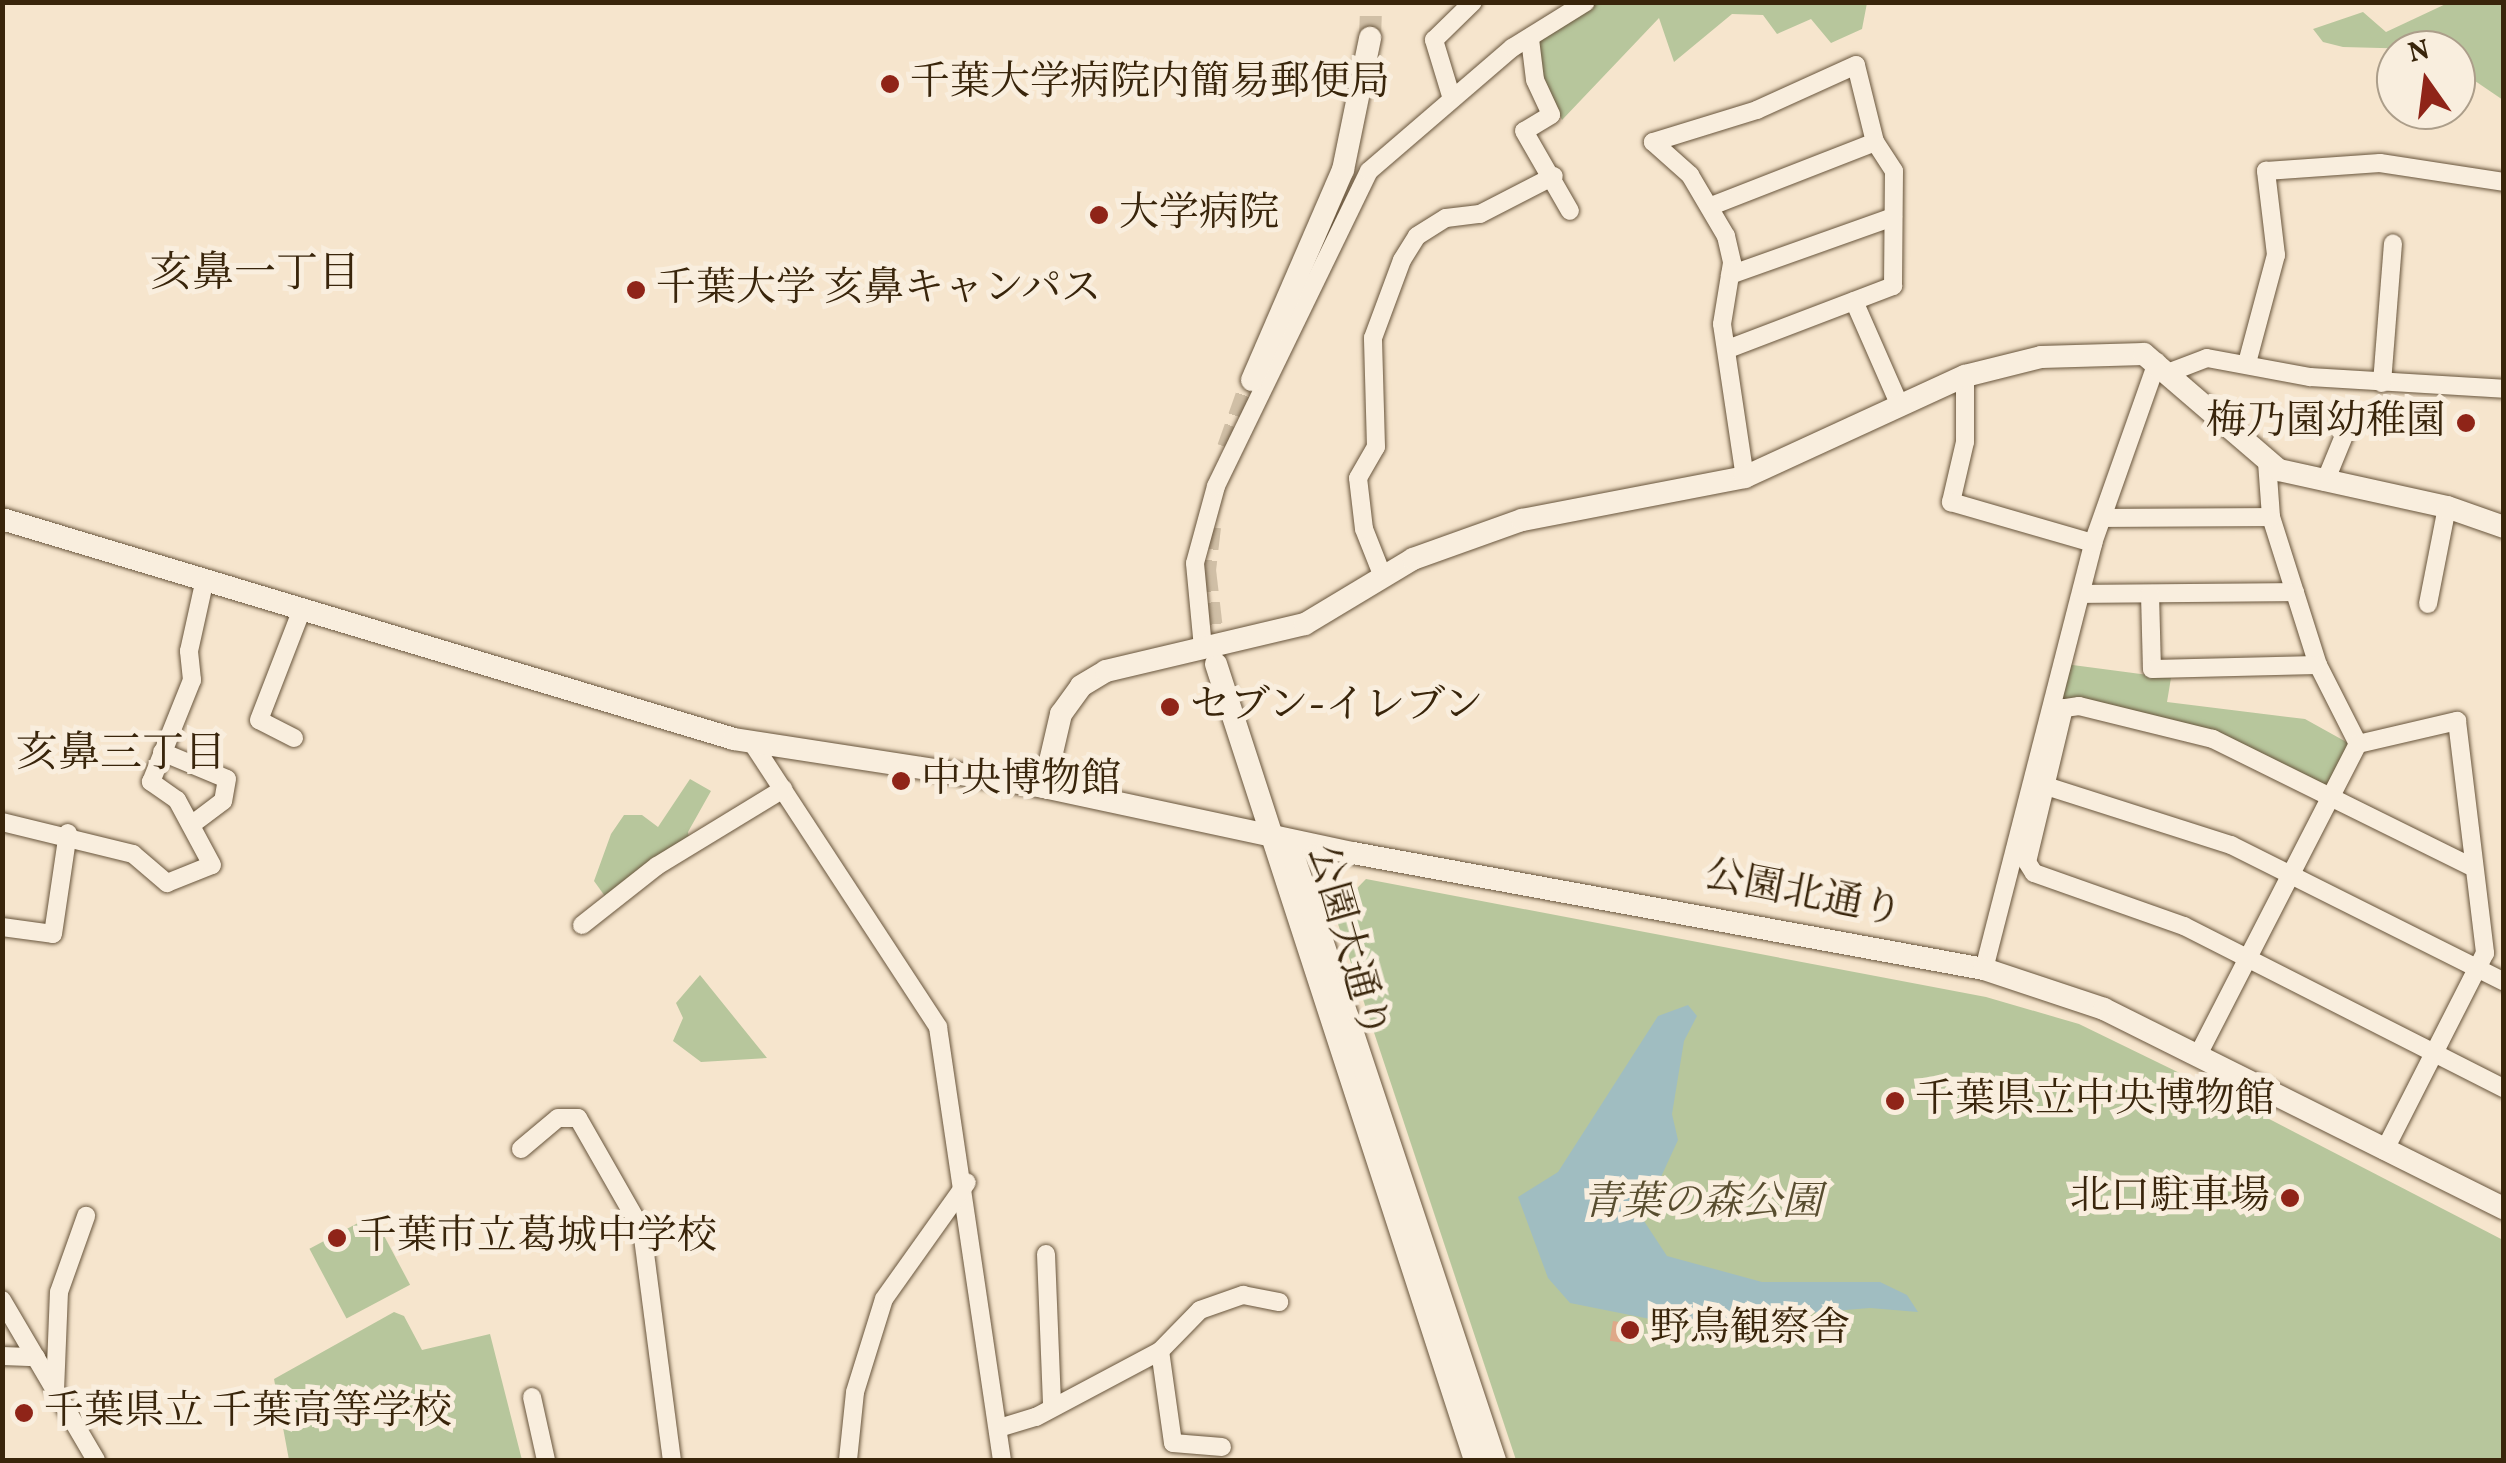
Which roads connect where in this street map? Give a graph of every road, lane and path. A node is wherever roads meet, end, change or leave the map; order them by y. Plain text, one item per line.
1 (1473, 2) edge
2 (1586, 2) edge
3 (1370, 38) tunnel mouth
4 (1530, 39) junction
5 (1452, 99) junction
6 (1874, 142) junction
7 (1554, 176) junction
8 (2504, 182) edge
9 (1711, 206) junction
10 (1570, 211) dead end
11 (1893, 217) junction
12 (2393, 243) dead end
13 (1730, 275) junction
14 (1854, 301) junction
15 (1728, 349) junction
16 (2246, 364) junction
17 (2165, 367) junction
18 (1966, 376) junction
19 (1252, 380) tunnel mouth
20 (2502, 382) edge
21 (2382, 383) junction
22 (1900, 406) junction
23 (2348, 426) dead end
24 (2267, 462) junction
25 (1745, 477) junction
26 (2325, 482) junction
27 (2447, 506) junction
28 (2271, 517) junction
29 (2103, 518) junction
30 (2, 519) edge
31 (2504, 527) edge
32 (2094, 544) junction
33 (1384, 577) junction
34 (205, 579) junction
35 (2295, 592) junction
36 (2082, 594) junction
37 (2150, 594) junction
38 (2428, 604) dead end
39 (302, 608) junction
40 (1210, 656) junction
41 (2318, 665) junction
42 (294, 738) dead end
43 (752, 740) junction
44 (2358, 744) junction
45 (162, 752) junction
46 (2046, 786) junction
47 (1044, 787) junction
48 (783, 788) junction
49 (2330, 794) junction
50 (2, 822) edge
51 (193, 824) junction
52 (68, 833) junction
53 (1275, 838) junction
54 (2470, 866) junction
55 (2291, 874) junction
56 (582, 925) dead end
57 (2, 928) edge
58 (2248, 960) junction
59 (2477, 968) junction
60 (1984, 970) junction
61 (2504, 982) edge
62 (2434, 1054) junction
63 (2197, 1057) junction
64 (2504, 1088) edge
65 (521, 1148) dead end
66 (2384, 1151) junction
67 (967, 1182) junction
68 (2504, 1208) edge
69 (86, 1216) dead end
70 (1046, 1254) dead end
71 (2, 1300) edge
72 (1279, 1302) dead end
73 (1160, 1351) junction
74 (2, 1356) edge
75 (36, 1357) junction
76 (56, 1391) junction
77 (532, 1396) dead end
78 (1052, 1404) junction
79 (999, 1428) junction
80 (1222, 1447) dead end
81 (96, 1460) edge
82 (546, 1460) edge
83 (672, 1460) edge
84 (848, 1460) edge
85 (1002, 1460) edge
86 (1475, 1460) edge
87 (1495, 1460) edge

1 - 5 street
2 - 4 street
3 - 19 street
4 - 5 street
4 - 7 street
5 - 40 street
6 - 9 street
6 - 9 street
6 - 11 street
7 - 10 street
7 - 33 street
8 - 16 street
9 - 13 street
11 - 13 street
11 - 14 street
12 - 21 street
13 - 15 street
14 - 15 street
14 - 22 street
15 - 25 street
16 - 17 street
16 - 21 street
17 - 18 street
17 - 24 street
17 - 29 street
18 - 22 street
18 - 32 street
20 - 21 street
22 - 25 street
23 - 26 street
24 - 26 street
24 - 28 street
25 - 33 street
26 - 27 street
27 - 31 street
27 - 38 street
28 - 29 street
28 - 35 street
29 - 32 street
30 - 34 street, 公園北通り
32 - 36 street
33 - 40 street
34 - 39 street, 公園北通り
34 - 45 street
35 - 37 street
35 - 41 street
36 - 37 street
36 - 60 street
37 - 41 street
39 - 42 street
39 - 43 street, 公園北通り
40 - 47 street
40 - 53 street
41 - 44 street
43 - 47 street, 公園北通り
43 - 48 street
44 - 49 street
44 - 54 street
45 - 51 street
45 - 51 street
46 - 49 street
46 - 55 street
46 - 58 street
47 - 53 street, 公園北通り
48 - 56 street
48 - 67 street
49 - 54 street
49 - 55 street
50 - 52 street
51 - 52 street
52 - 57 street
53 - 60 street, 公園北通り
53 - 86 street, 公園大通り
53 - 87 street, 公園大通り
54 - 59 street
55 - 58 street
55 - 59 street
58 - 62 street
58 - 63 street
59 - 61 street
59 - 62 street
60 - 63 street, 公園北通り
62 - 64 street
62 - 66 street
63 - 66 street, 公園北通り
65 - 83 street
66 - 68 street, 公園北通り
67 - 79 street
67 - 84 street
69 - 76 street
70 - 78 street
71 - 75 street
72 - 73 street
73 - 78 street
73 - 80 street
74 - 75 street
75 - 76 street
76 - 81 street
77 - 82 street
78 - 79 street
79 - 85 street

